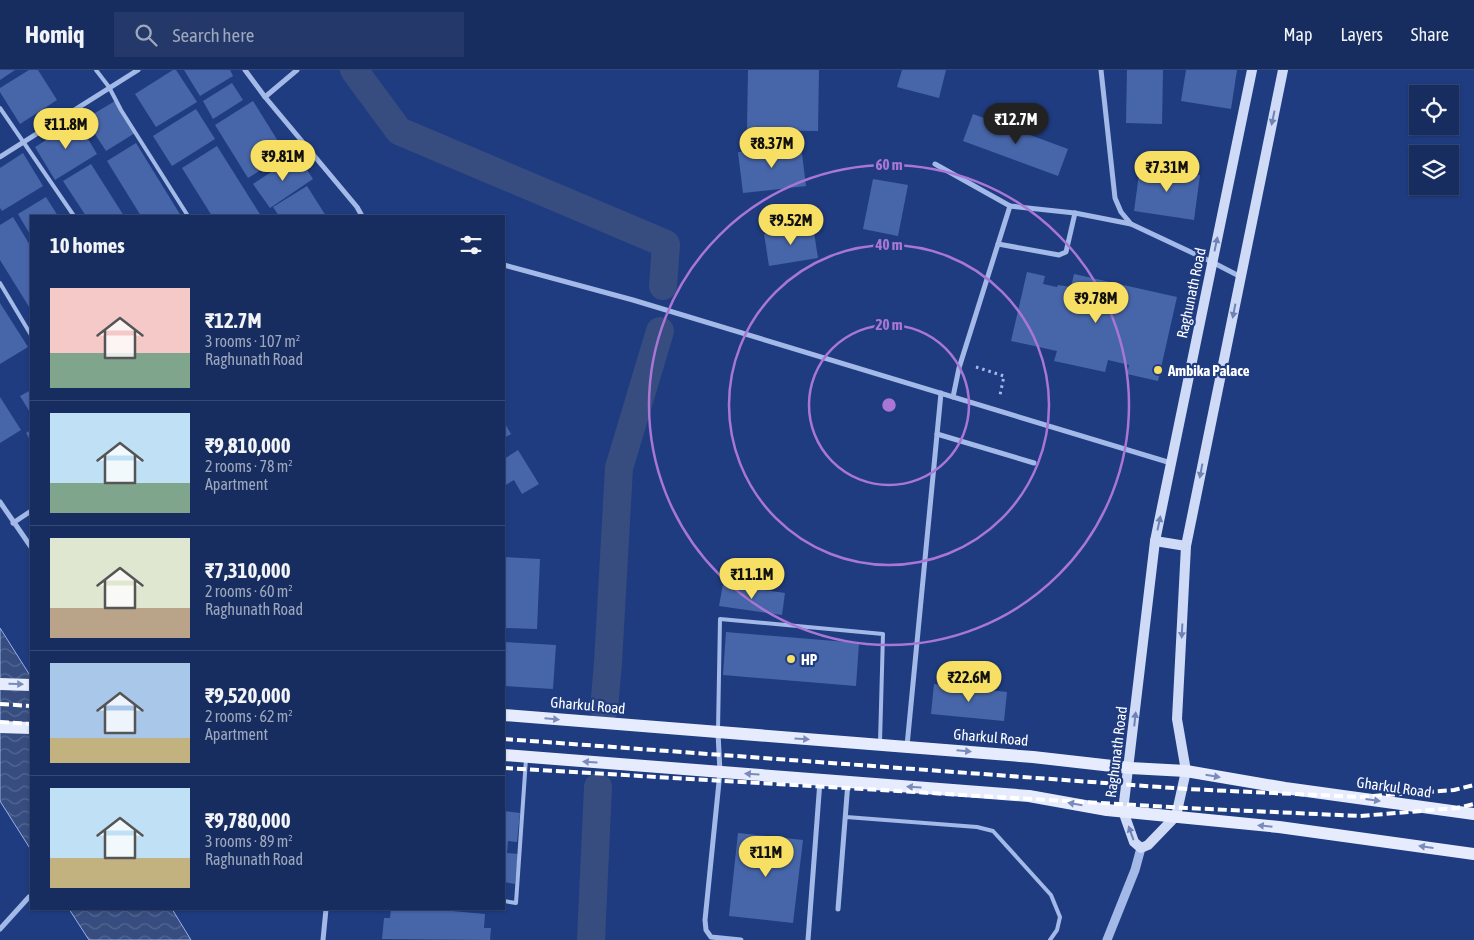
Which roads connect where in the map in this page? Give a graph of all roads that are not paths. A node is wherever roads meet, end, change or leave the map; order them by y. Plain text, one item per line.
1 (96, 70) edge
2 (138, 70) edge
3 (245, 70) edge
4 (297, 70) edge
5 (1101, 70) edge
6 (1252, 70) edge
7 (1283, 70) edge
8 (109, 87) junction
9 (265, 97) junction
10 (0, 108) edge
11 (24, 142) junction
12 (0, 157) edge
13 (935, 164) dead end
14 (1010, 206) junction
15 (1075, 213) junction
16 (73, 215) edge
17 (187, 215) edge
18 (361, 215) edge
19 (1132, 224) junction
20 (998, 244) junction
21 (1212, 262) junction
22 (505, 265) edge
23 (1240, 277) junction
24 (0, 283) edge
25 (30, 333) edge
26 (941, 394) junction
27 (953, 397) junction
28 (937, 434) junction
29 (1034, 463) dead end
30 (1171, 463) junction
31 (0, 502) edge
32 (30, 511) edge
33 (13, 523) junction
34 (1155, 541) junction
35 (30, 546) edge
36 (1186, 546) junction
37 (0, 684) edge
38 (30, 685) edge
39 (505, 715) edge
40 (0, 727) edge
41 (30, 728) edge
42 (718, 732) junction
43 (880, 744) junction
44 (907, 746) junction
45 (505, 755) edge
46 (526, 757) junction
47 (1130, 768) junction
48 (1186, 771) junction
49 (720, 772) junction
50 (820, 780) junction
51 (848, 782) junction
52 (1123, 811) junction
53 (1474, 814) edge
54 (1176, 816) junction
55 (846, 817) junction
56 (1141, 848) junction
57 (1474, 854) edge
58 (29, 897) dead end
59 (505, 901) edge
60 (838, 909) dead end
61 (326, 910) edge
62 (0, 929) edge
63 (323, 940) edge
64 (741, 940) edge
65 (808, 940) edge
66 (1050, 940) edge
67 (1106, 940) edge

1 - 8 lane
2 - 8 street
3 - 9 street
4 - 9 street
5 - 19 street
21 -> 6 main road, Raghunath Road
7 -> 23 main road
8 - 11 street
8 - 17 lane
9 - 18 street
10 - 11 lane
11 - 12 street
11 - 16 lane
13 - 14 street
14 - 15 street
14 - 20 street
15 - 19 street
15 - 20 street
19 - 21 street
20 - 27 street
21 - 23 street
21 - 30 main road, Raghunath Road
22 - 26 street
23 -> 36 main road
24 - 25 lane
26 - 27 street
26 - 28 street
27 - 30 street
28 - 29 street
28 - 44 street
34 -> 30 main road, Raghunath Road
31 - 33 street
32 - 33 street
33 - 35 street
34 - 36 main road
47 -> 34 main road, Raghunath Road
36 -> 48 main road
37 -> 38 main road
39 -> 42 main road, Gharkul Road
40 - 41 main road
42 -> 43 main road, Gharkul Road
42 - 43 lane
42 - 49 street
43 - 44 main road, Gharkul Road
44 -> 47 main road, Gharkul Road
45 - 46 main road
49 -> 46 main road
46 - 59 lane
47 - 48 main road, Gharkul Road
47 - 52 main road, Raghunath Road
48 -> 53 main road, Gharkul Road
48 - 54 main road
50 -> 49 main road
49 - 64 street
50 - 51 main road
50 - 65 street
52 -> 51 main road
51 - 55 street
52 - 54 main road
56 -> 52 main road, Raghunath Road
54 - 56 main road
57 -> 54 main road
55 - 60 street
55 - 66 lane
56 - 67 street
58 - 62 street
61 - 63 street

